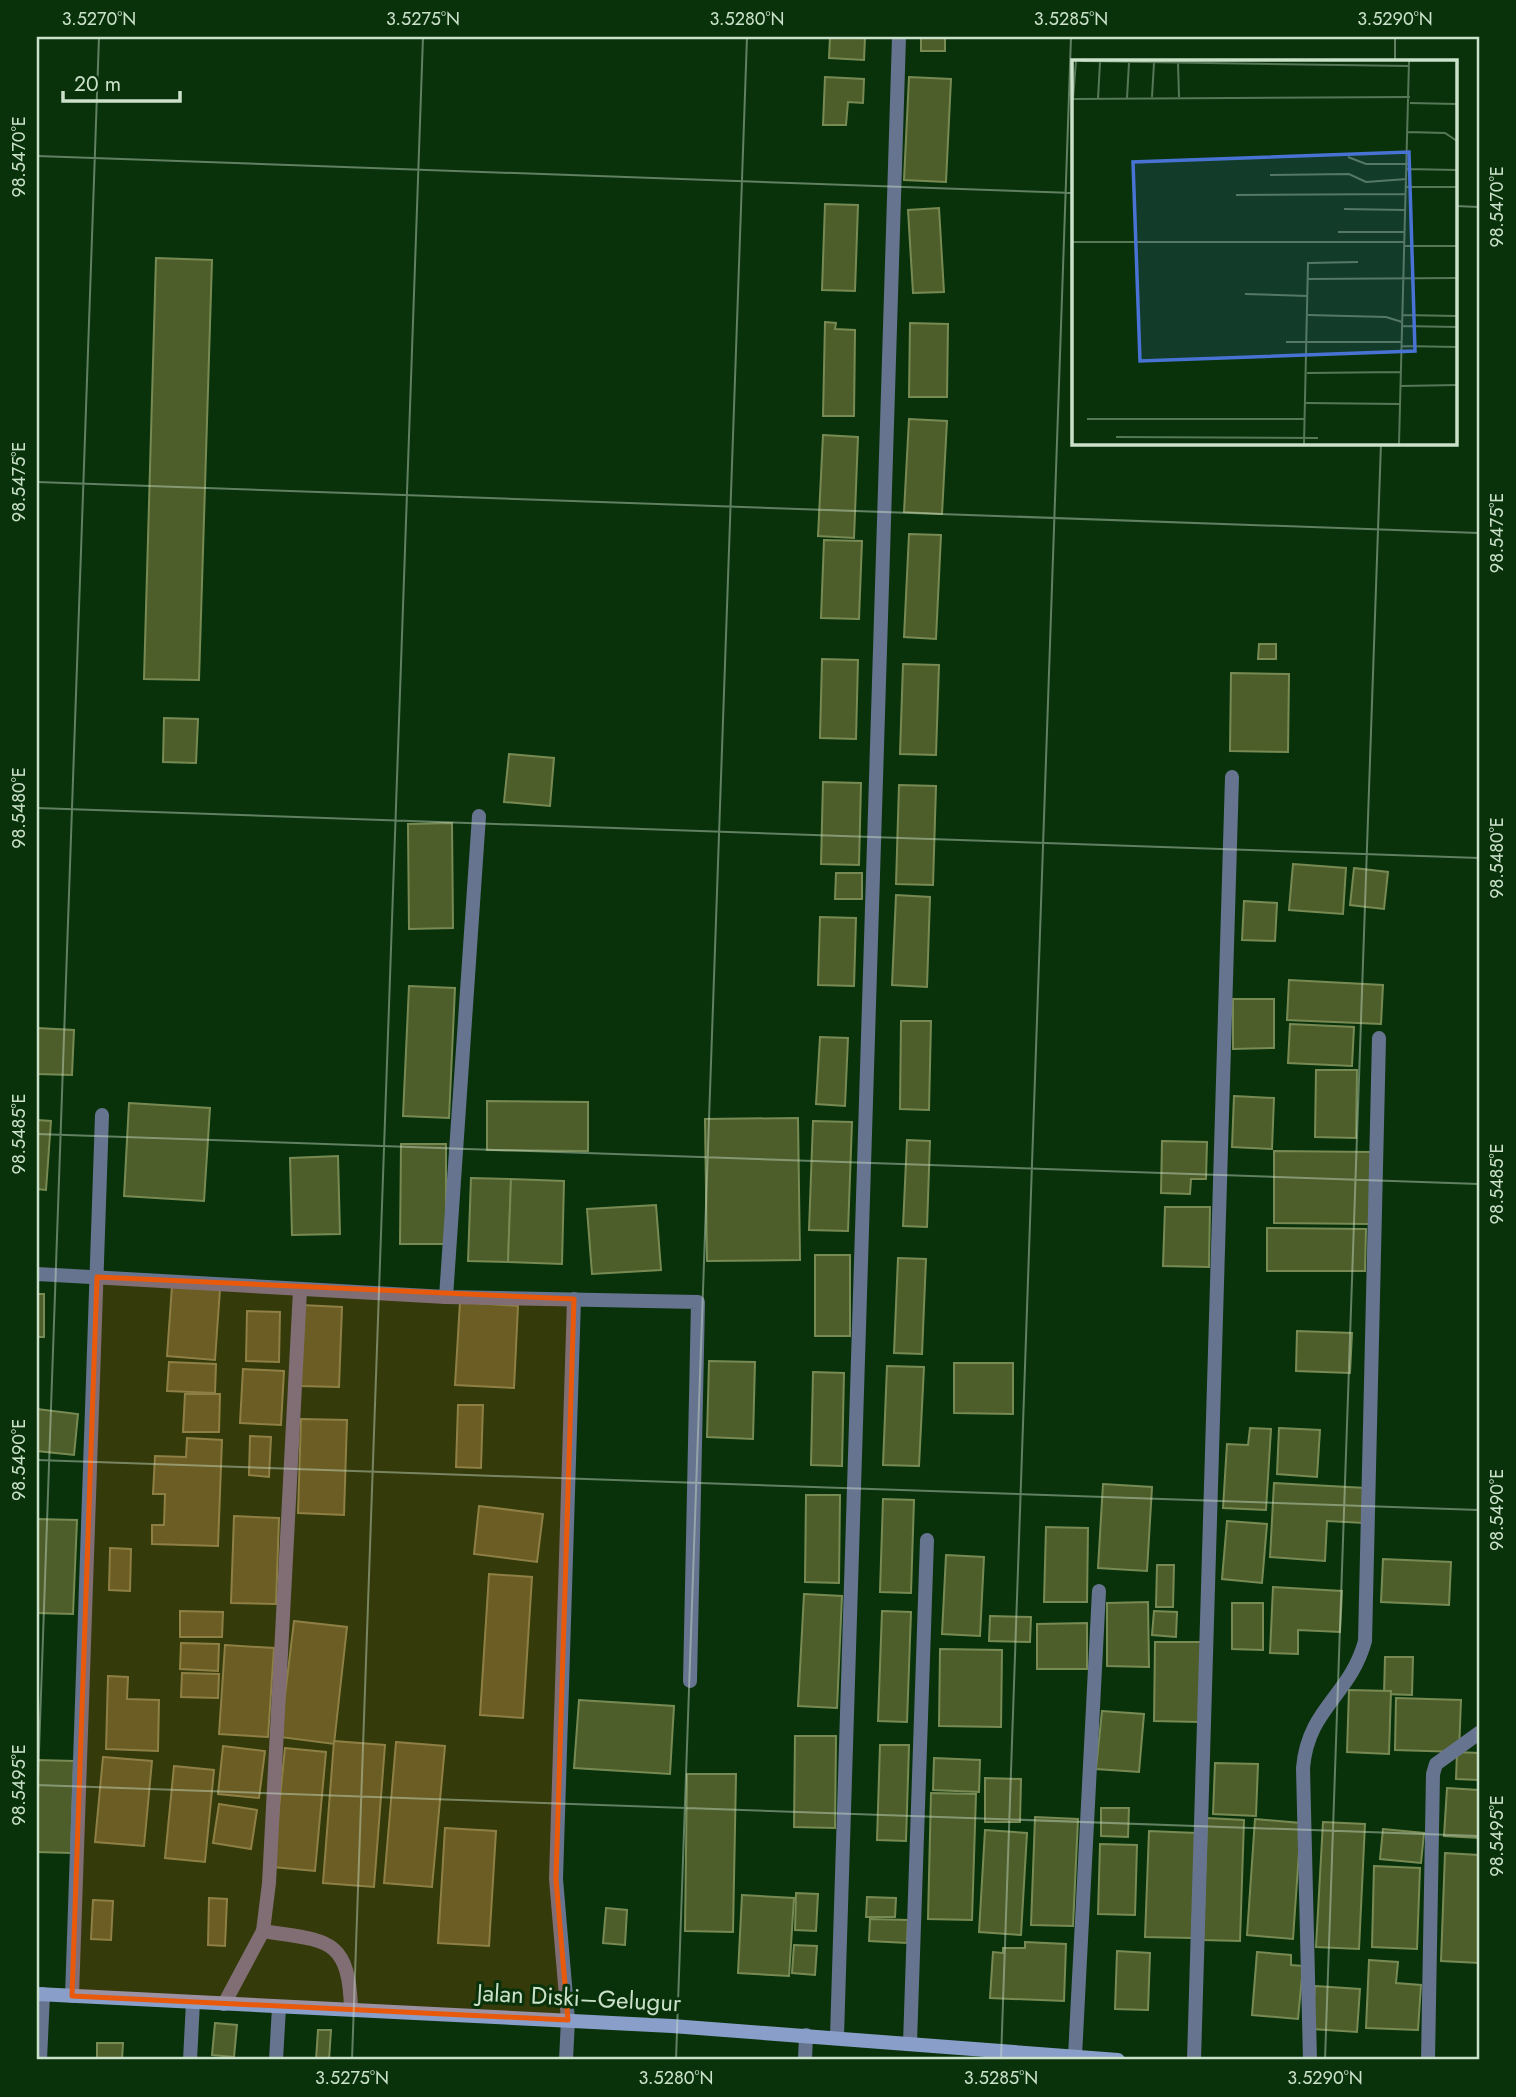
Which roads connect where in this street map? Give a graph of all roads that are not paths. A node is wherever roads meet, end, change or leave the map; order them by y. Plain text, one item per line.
1 (899, 37) edge
2 (1231, 777) dead end
3 (479, 816) dead end
4 (1379, 1038) dead end
5 (102, 1115) dead end
6 (37, 1274) edge
7 (97, 1277) junction
8 (300, 1290) junction
9 (446, 1297) junction
10 (574, 1299) junction
11 (927, 1540) dead end
12 (1099, 1591) dead end
13 (690, 1681) dead end
14 (1479, 1733) edge
15 (263, 1931) junction
16 (40, 1994) edge
17 (72, 1996) junction
18 (193, 2002) junction
19 (225, 2004) junction
20 (279, 2007) junction
21 (351, 2009) junction
22 (568, 2020) junction
23 (806, 2035) junction
24 (837, 2036) junction
25 (910, 2043) junction
26 (1075, 2056) junction
27 (40, 2060) edge
28 (190, 2060) edge
29 (276, 2060) edge
30 (566, 2060) edge
31 (805, 2060) edge
32 (1118, 2060) edge
33 (1194, 2060) edge
34 (1310, 2060) edge
35 (1428, 2060) edge

1 - 24 street
2 - 33 street
3 - 9 street
4 - 34 street
5 - 7 street
6 - 7 street
7 - 8 street
7 - 17 street
8 - 9 street
8 - 15 street
9 - 10 street
10 - 13 street
10 - 22 street
11 - 25 street
12 - 26 street
14 - 35 street
15 - 19 street
15 - 21 street
16 - 17 main road, Jalan Diski–Gelugur
16 - 27 street
17 - 18 main road, Jalan Diski–Gelugur
18 - 19 main road, Jalan Diski–Gelugur
18 - 28 street
19 - 20 main road, Jalan Diski–Gelugur
20 - 21 main road, Jalan Diski–Gelugur
20 - 29 street
21 - 22 main road, Jalan Diski–Gelugur
22 - 23 main road, Jalan Diski–Gelugur
22 - 30 street
23 - 24 main road, Jalan Diski–Gelugur
23 - 31 street
24 - 25 main road, Jalan Diski–Gelugur
25 - 26 main road, Jalan Diski–Gelugur
26 - 32 main road, Jalan Diski–Gelugur

